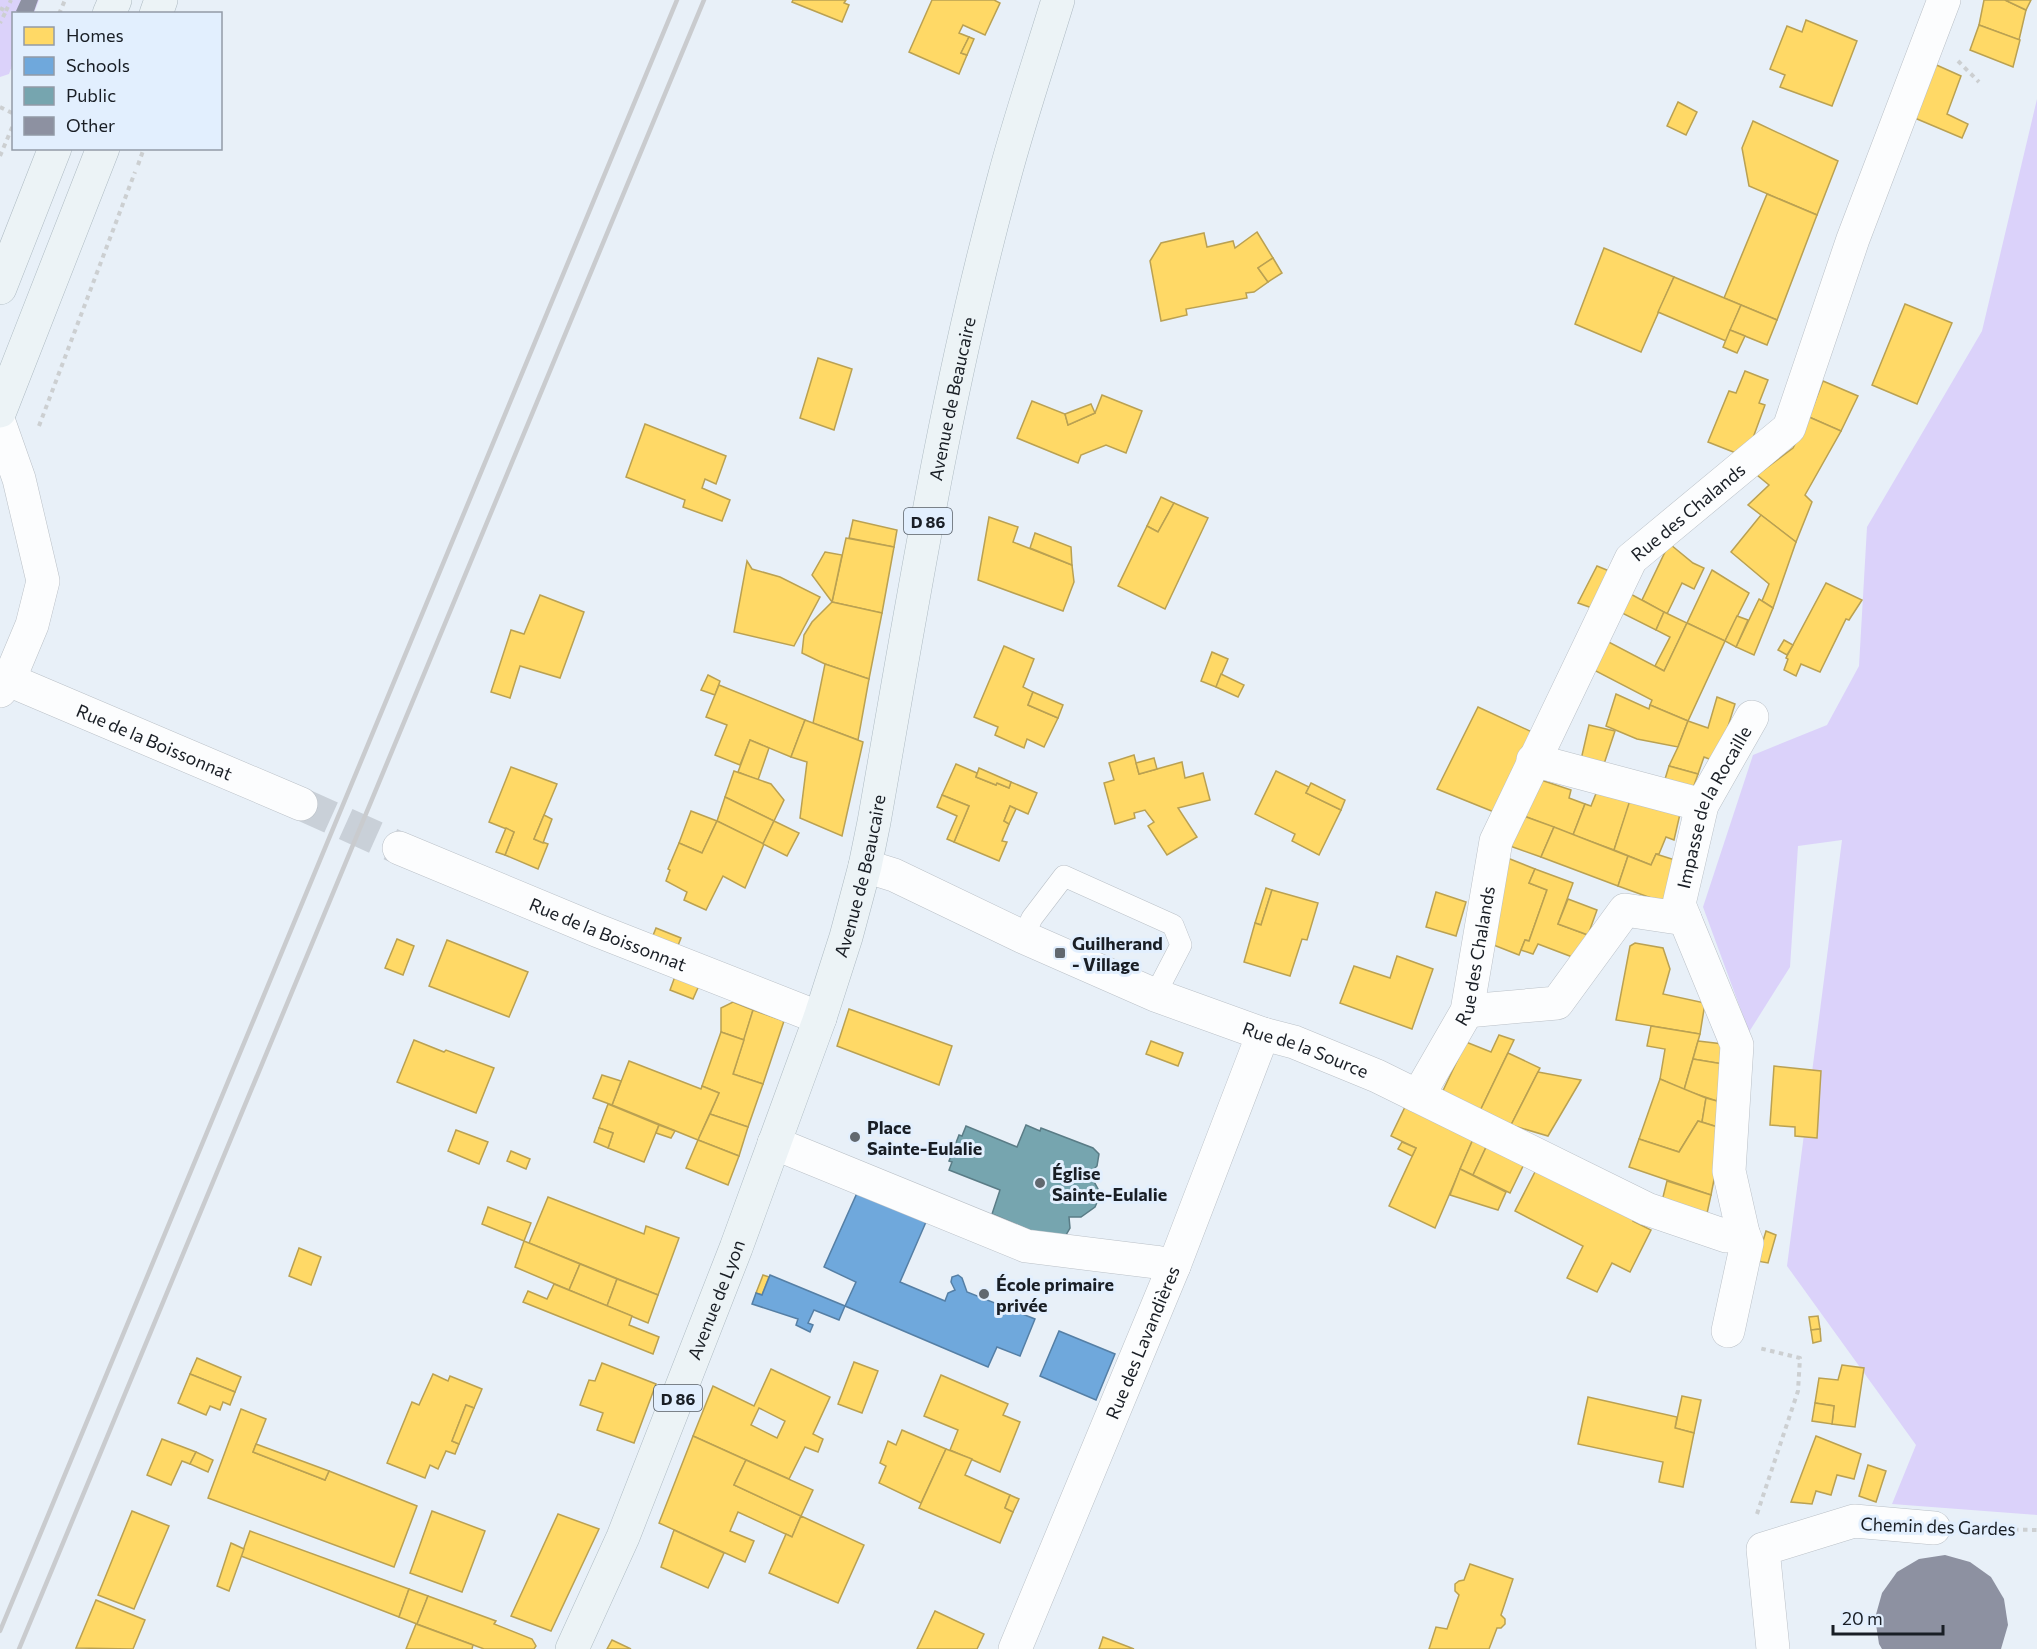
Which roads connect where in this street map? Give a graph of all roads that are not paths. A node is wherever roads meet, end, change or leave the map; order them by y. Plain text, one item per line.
1 (1058, 0) edge
2 (1944, 0) edge
3 (54, 150) edge
4 (102, 150) edge
5 (0, 288) edge
6 (0, 411) edge
7 (0, 425) edge
8 (4, 685) edge
9 (1752, 717) dead end
10 (1533, 760) junction
11 (300, 804) tunnel mouth
12 (1702, 805) junction
13 (399, 848) tunnel mouth
14 (865, 866) junction
15 (1685, 919) junction
16 (1023, 937) junction
17 (1155, 995) junction
18 (1467, 1011) junction
19 (815, 1032) junction
20 (1263, 1034) junction
21 (1418, 1096) junction
22 (774, 1143) junction
23 (1743, 1233) junction
24 (1174, 1266) junction
25 (1728, 1331) road end
26 (1934, 1528) road end
27 (572, 1649) edge
28 (1015, 1649) edge
29 (1773, 1649) edge

1 - 14 main road, Avenue de Beaucaire / D 86
2 - 10 street, Rue des Chalands
3 - 5 main road
4 - 6 main road
7 - 8 street
8 - 11 street, Rue de la Boissonnat
9 - 12 street, Impasse de la Rocaille
10 - 12 street
10 - 18 street, Rue des Chalands
12 - 15 street, Impasse de la Rocaille
13 - 19 street, Rue de la Boissonnat
14 - 16 street, Rue de la Source
14 - 19 main road, Avenue de Beaucaire / D 86
15 - 18 street
15 - 23 street, Impasse de la Rocaille
16 - 17 street, Rue de la Source
16 - 17 lane
17 - 20 street, Rue de la Source
18 - 21 street, Rue des Chalands
19 - 22 main road, Avenue de Lyon / D 86
20 - 21 street, Rue de la Source
20 - 24 street, Rue des Lavandières
21 - 23 street, Rue de la Source
22 - 24 street
22 - 27 main road, Avenue de Lyon / D 86
23 - 25 street, Impasse de la Rocaille
24 - 28 street, Rue des Lavandières
26 - 29 street, Chemin des Gardes

